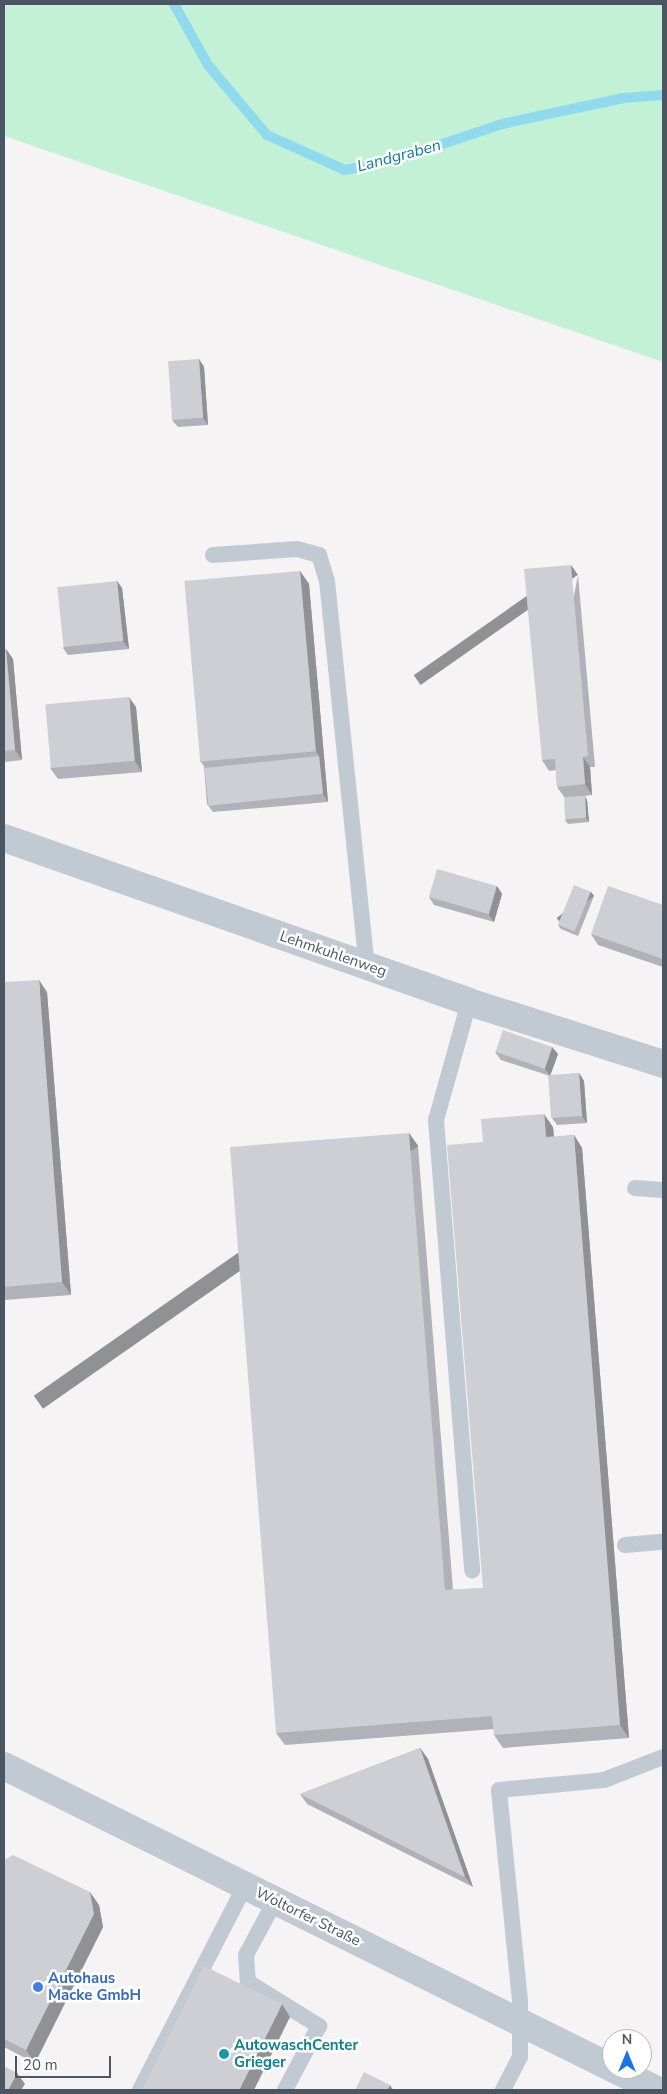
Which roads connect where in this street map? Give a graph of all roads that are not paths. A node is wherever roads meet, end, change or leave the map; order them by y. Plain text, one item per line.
1 (213, 555) dead end
2 (4, 838) edge
3 (367, 966) junction
4 (469, 1002) junction
5 (663, 1064) edge
6 (636, 1188) dead end
7 (663, 1190) edge
8 (663, 1542) edge
9 (625, 1545) dead end
10 (472, 1571) dead end
11 (663, 1757) edge
12 (4, 1766) edge
13 (245, 1886) junction
14 (275, 1901) junction
15 (519, 2022) junction
16 (602, 2063) edge
17 (635, 2079) edge
18 (140, 2090) edge
19 (285, 2090) edge
20 (503, 2090) edge
21 (657, 2090) edge

1 - 3 lane
2 - 3 street, Lehmkuhlenweg
3 - 4 street, Lehmkuhlenweg
4 - 5 street, Lehmkuhlenweg
4 - 10 lane
6 - 7 lane
8 - 9 lane
11 - 15 lane
12 - 13 street, Woltorfer Straße
13 - 14 street, Woltorfer Straße
13 - 18 lane
14 - 15 street, Woltorfer Straße
14 - 19 lane
15 - 16 street, Woltorfer Straße
15 - 20 lane
17 - 21 street, Woltorfer Straße

